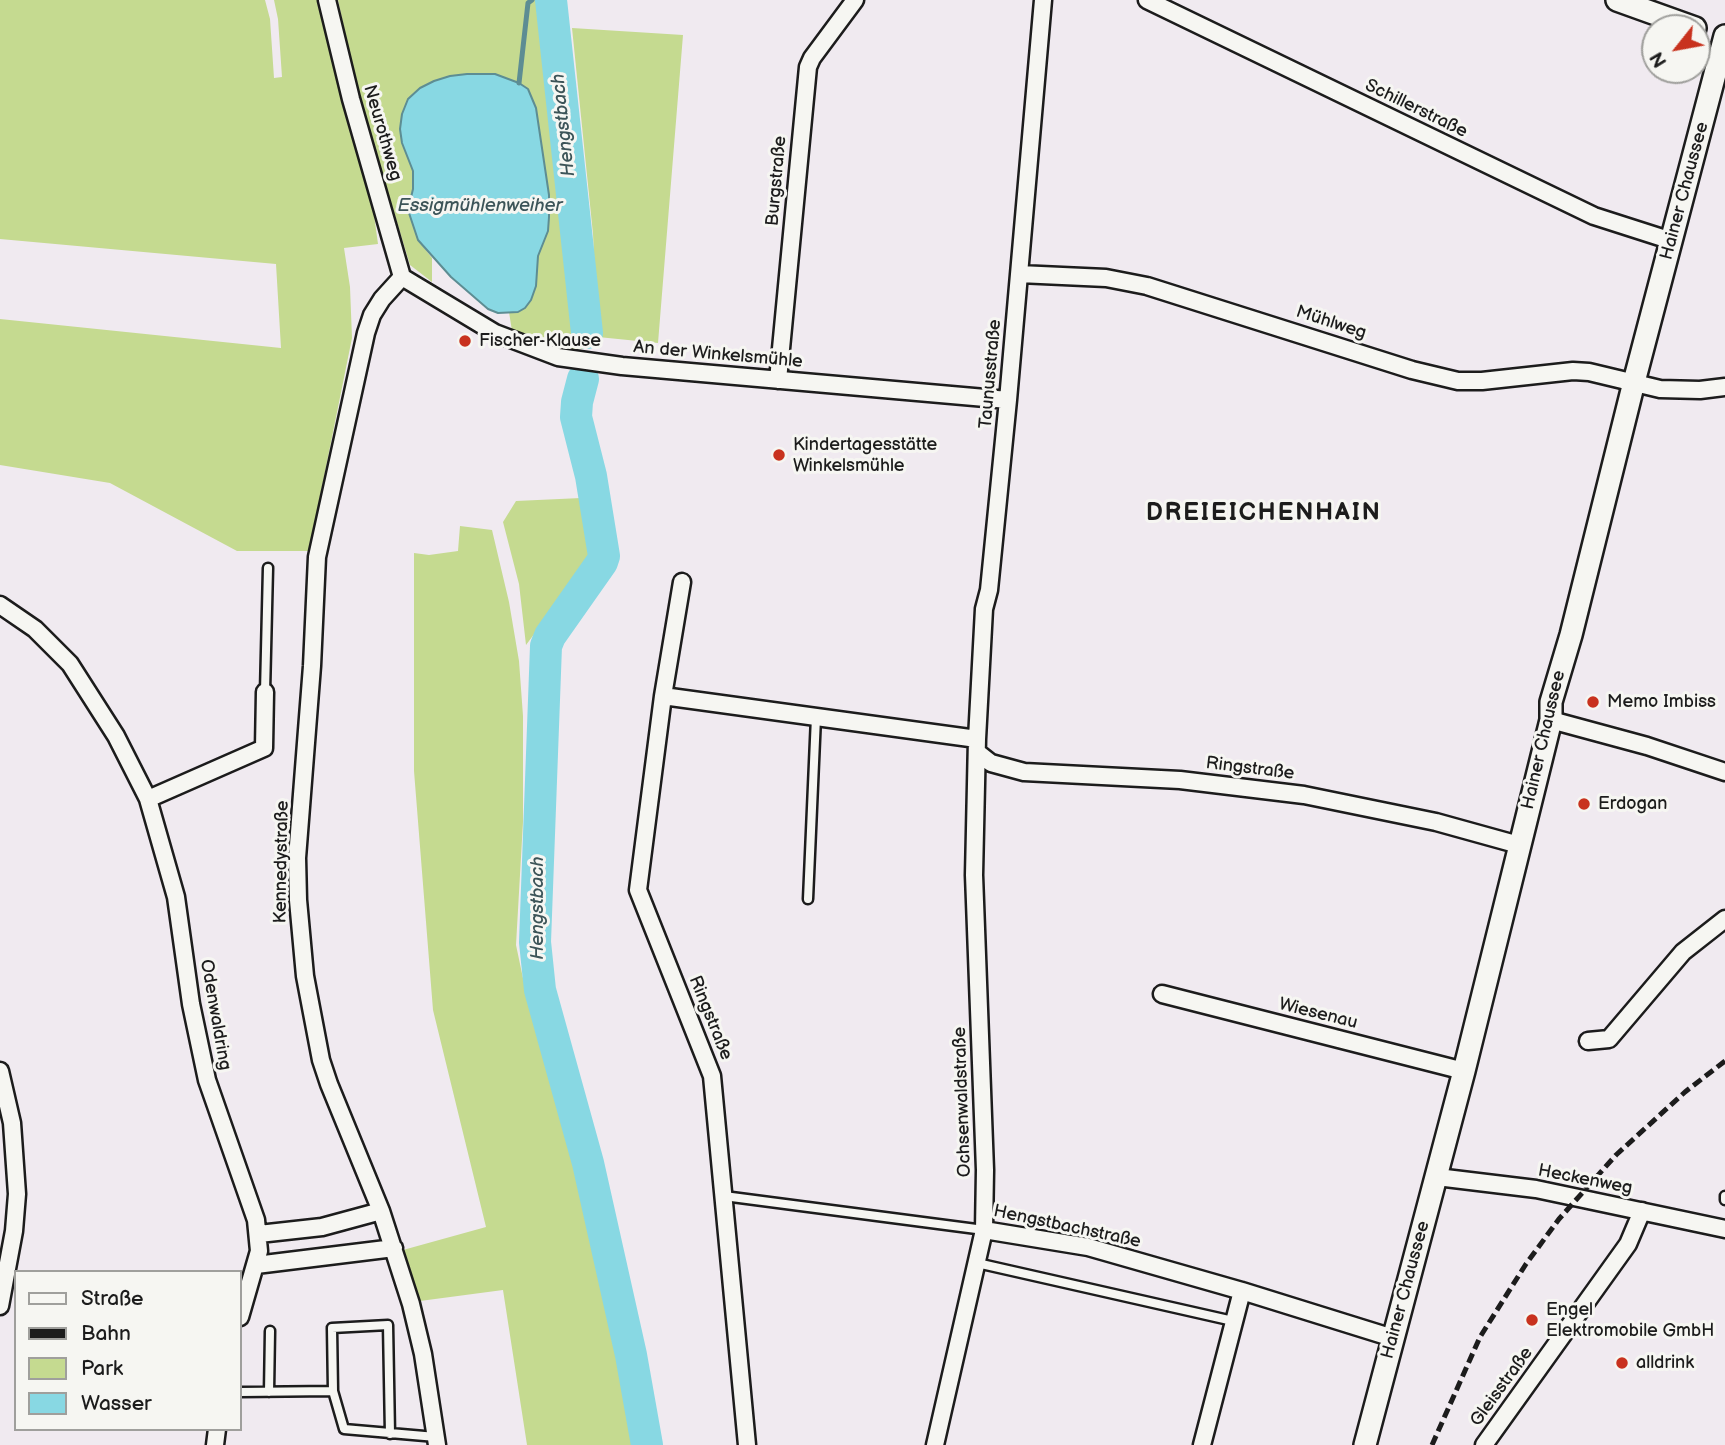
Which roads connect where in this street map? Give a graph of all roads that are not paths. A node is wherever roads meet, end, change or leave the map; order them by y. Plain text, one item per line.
1 (327, 0) edge
2 (855, 0) edge
3 (1043, 0) edge
4 (1147, 0) edge
5 (1617, 0) edge
6 (1656, 14) edge
7 (1725, 38) edge
8 (1672, 241) junction
9 (1019, 274) junction
10 (402, 276) junction
11 (778, 380) junction
12 (1634, 382) junction
13 (1725, 387) edge
14 (1008, 400) junction
15 (268, 568) dead end
16 (682, 582) dead end
17 (0, 605) edge
18 (265, 692) joint
19 (663, 696) junction
20 (816, 717) junction
21 (1551, 720) junction
22 (977, 745) junction
23 (1725, 772) edge
24 (148, 799) junction
25 (1519, 845) junction
26 (808, 899) dead end
27 (1725, 919) edge
28 (1162, 994) dead end
29 (1588, 1041) dead end
30 (0, 1071) edge
31 (1464, 1071) junction
32 (1437, 1177) junction
33 (724, 1196) junction
34 (381, 1211) junction
35 (1642, 1211) junction
36 (1725, 1229) edge
37 (984, 1230) junction
38 (258, 1234) junction
39 (394, 1248) junction
40 (977, 1263) junction
41 (256, 1265) junction
42 (1242, 1290) junction
43 (0, 1306) edge
44 (242, 1310) edge
45 (1233, 1321) junction
46 (270, 1331) dead end
47 (1393, 1338) junction
48 (333, 1391) junction
49 (242, 1392) edge
50 (269, 1392) junction
51 (390, 1434) junction
52 (436, 1441) edge
53 (747, 1445) edge
54 (935, 1445) edge
55 (1202, 1445) edge
56 (1365, 1445) edge
57 (1484, 1445) edge

1 - 10 street, Neurothweg
2 - 11 street, Burgstraße
3 - 9 street, Taunusstraße
4 - 8 street, Schillerstraße
5 - 6 street
7 - 8 street, Hainer Chaussee
8 - 12 street, Hainer Chaussee
9 - 12 street, Mühlweg
9 - 14 street, Taunusstraße
10 - 11 street, An der Winkelsmühle
10 - 34 street, Kennedystraße
11 - 14 street, An der Winkelsmühle
12 - 13 street, Mühlweg
12 - 21 street, Hainer Chaussee
14 - 22 street, Taunusstraße
15 - 18 lane
16 - 19 street, Ringstraße
17 - 24 street, Odenwaldring
18 - 24 street
19 - 20 street, Ringstraße
19 - 33 street, Ringstraße
20 - 22 street, Ringstraße
20 - 26 lane
21 - 23 street
21 - 25 street, Hainer Chaussee
22 - 25 street, Ringstraße
22 - 37 street, Ochsenwaldstraße
24 - 38 street, Odenwaldring
25 - 31 street, Hainer Chaussee
27 - 29 street
28 - 31 street, Wiesenau
30 - 43 street
31 - 32 street, Hainer Chaussee
32 - 35 street, Heckenweg
32 - 47 street, Hainer Chaussee
33 - 37 lane, Hengstbachstraße
33 - 53 street, Ringstraße
34 - 38 street
34 - 39 street, Kennedystraße
35 - 36 street, Heckenweg
35 - 57 street, Gleisstraße
37 - 40 street, Ochsenwaldstraße
37 - 42 street, Hengstbachstraße
38 - 41 street, Odenwaldring
39 - 41 street
39 - 52 street, Kennedystraße
40 - 45 lane
40 - 54 street, Ochsenwaldstraße
41 - 44 street, Odenwaldring
42 - 45 street
42 - 47 street, Hengstbachstraße
45 - 55 street
46 - 50 lane
47 - 56 street, Hainer Chaussee
48 - 50 lane
48 - 51 lane
48 - 51 lane
49 - 50 lane
51 - 52 lane

